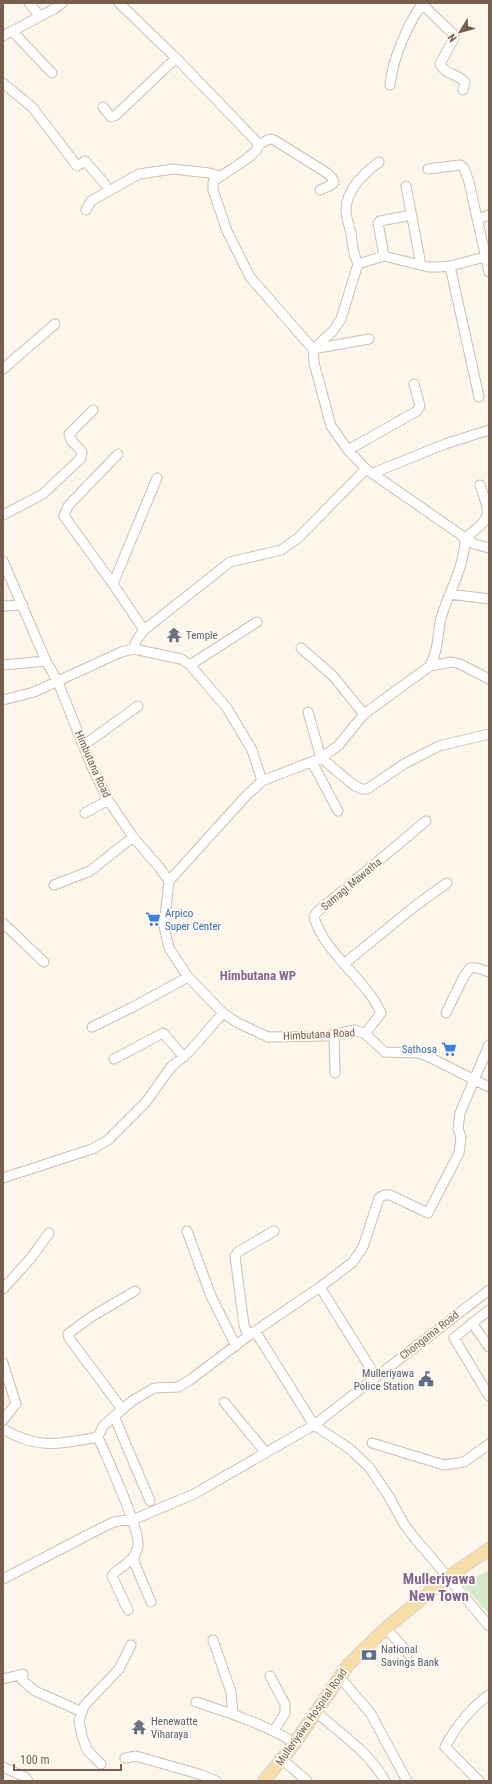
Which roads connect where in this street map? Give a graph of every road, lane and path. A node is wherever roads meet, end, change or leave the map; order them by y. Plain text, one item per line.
1 (29, 3) edge
2 (62, 3) edge
3 (120, 3) edge
4 (422, 3) edge
5 (40, 16) junction
6 (12, 31) junction
7 (3, 36) edge
8 (176, 58) junction
9 (52, 73) dead end
10 (3, 83) edge
11 (390, 85) dead end
12 (463, 90) dead end
13 (103, 107) dead end
14 (259, 144) junction
15 (379, 162) dead end
16 (428, 169) dead end
17 (219, 176) junction
18 (105, 184) dead end
19 (406, 186) dead end
20 (320, 190) dead end
21 (86, 210) dead end
22 (489, 215) edge
23 (412, 216) junction
24 (478, 219) junction
25 (384, 256) junction
26 (488, 256) edge
27 (358, 264) junction
28 (422, 265) junction
29 (450, 266) junction
30 (489, 272) edge
31 (55, 324) dead end
32 (369, 339) dead end
33 (314, 349) junction
34 (3, 369) edge
35 (414, 384) dead end
36 (479, 397) dead end
37 (93, 410) dead end
38 (489, 430) edge
39 (348, 450) junction
40 (118, 454) dead end
41 (370, 471) junction
42 (157, 478) dead end
43 (480, 485) dead end
44 (3, 515) edge
45 (465, 538) junction
46 (489, 548) edge
47 (3, 561) edge
48 (113, 584) junction
49 (450, 594) junction
50 (489, 600) edge
51 (23, 605) junction
52 (3, 606) edge
53 (257, 622) dead end
54 (144, 630) junction
55 (302, 648) dead end
56 (134, 649) junction
57 (46, 661) junction
58 (3, 664) edge
59 (190, 665) junction
60 (430, 666) junction
61 (489, 679) edge
62 (58, 682) junction
63 (3, 700) edge
64 (138, 706) dead end
65 (308, 712) dead end
66 (364, 714) junction
67 (489, 734) edge
68 (84, 745) junction
69 (321, 758) junction
70 (312, 762) junction
71 (262, 781) junction
72 (108, 800) junction
73 (338, 811) dead end
74 (85, 813) dead end
75 (426, 821) dead end
76 (133, 838) junction
77 (169, 881) junction
78 (447, 883) dead end
79 (54, 885) dead end
80 (3, 924) edge
81 (44, 962) dead end
82 (344, 964) junction
83 (488, 971) edge
84 (188, 977) junction
85 (223, 1013) junction
86 (446, 1013) dead end
87 (92, 1027) dead end
88 (365, 1034) junction
89 (334, 1035) junction
90 (489, 1045) edge
91 (184, 1057) junction
92 (114, 1059) dead end
93 (334, 1073) dead end
94 (475, 1081) junction
95 (489, 1087) edge
96 (3, 1178) edge
97 (187, 1231) dead end
98 (274, 1231) dead end
99 (49, 1233) dead end
100 (320, 1287) junction
101 (3, 1289) edge
102 (489, 1290) edge
103 (135, 1292) dead end
104 (489, 1310) edge
105 (472, 1323) junction
106 (252, 1334) junction
107 (236, 1346) junction
108 (489, 1347) edge
109 (3, 1363) edge
110 (376, 1377) junction
111 (489, 1396) edge
112 (224, 1402) dead end
113 (122, 1409) junction
114 (114, 1416) junction
115 (3, 1420) edge
116 (314, 1425) junction
117 (3, 1429) edge
118 (98, 1437) junction
119 (372, 1443) dead end
120 (489, 1444) edge
121 (266, 1453) junction
122 (150, 1501) dead end
123 (131, 1519) junction
124 (489, 1549) edge
125 (134, 1557) junction
126 (447, 1578) junction
127 (3, 1579) edge
128 (151, 1602) dead end
129 (128, 1610) dead end
130 (489, 1626) edge
131 (386, 1628) junction
132 (213, 1640) dead end
133 (131, 1645) dead end
134 (408, 1653) dead end
135 (270, 1676) dead end
136 (339, 1676) junction
137 (3, 1679) edge
138 (489, 1695) edge
139 (196, 1702) dead end
140 (82, 1712) junction
141 (316, 1712) junction
142 (233, 1714) junction
143 (274, 1731) junction
144 (295, 1744) junction
145 (125, 1758) dead end
146 (282, 1759) junction
147 (101, 1764) dead end
148 (3, 1767) edge
149 (28, 1781) edge
150 (216, 1781) edge
151 (264, 1781) edge
152 (308, 1781) edge
153 (385, 1781) edge
154 (407, 1781) edge
155 (479, 1781) edge

1 - 5 street
2 - 5 street
3 - 8 street
4 - 11 street
4 - 12 street
5 - 6 street
6 - 7 street
6 - 9 street
8 - 13 street
8 - 14 street
10 - 18 street
14 - 17 street
14 - 20 street
15 - 27 street
16 - 24 street
17 - 21 street
17 - 33 street
19 - 23 street
22 - 24 street
23 - 25 street
23 - 28 street
24 - 26 street
25 - 27 street
25 - 28 street
26 - 29 street
26 - 30 street
27 - 33 street
28 - 29 street
29 - 36 street
31 - 34 street
32 - 33 street
33 - 39 street
35 - 39 street
37 - 44 street
38 - 41 street
39 - 41 street
40 - 48 street
41 - 45 street
41 - 54 street
42 - 48 street
43 - 45 street
45 - 46 street
45 - 49 street
47 - 51 street, Himbutana Road
48 - 54 street
49 - 50 street
49 - 60 street
51 - 52 street
51 - 57 street, Himbutana Road
53 - 59 street
54 - 56 street
55 - 66 street
56 - 59 street
56 - 62 street
57 - 58 street
57 - 62 street, Himbutana Road
59 - 71 street
60 - 61 street
60 - 66 street
62 - 63 street
62 - 68 street, Himbutana Road
64 - 68 street
65 - 69 street
66 - 69 street
67 - 69 street
68 - 72 street, Himbutana Road
69 - 70 street
70 - 71 street
70 - 73 street
71 - 77 street
72 - 74 street
72 - 76 street, Himbutana Road
75 - 82 street, Samagi Mawatha
76 - 77 street, Himbutana Road
76 - 79 street
77 - 84 street, Himbutana Road
78 - 82 street
80 - 81 street
82 - 88 street, Samagi Mawatha
83 - 86 street
84 - 85 street, Himbutana Road
84 - 87 street
85 - 89 street, Himbutana Road
85 - 91 street
88 - 89 street, Himbutana Road
88 - 94 street, Himbutana Road
89 - 93 street
90 - 94 street
91 - 92 street
91 - 96 street
94 - 95 street, Himbutana Road
94 - 100 street
97 - 107 street
98 - 106 street
99 - 101 street
100 - 106 street
100 - 110 street
102 - 110 street, Chongama Road
103 - 113 street
104 - 105 street, Chongama Road
105 - 108 street
105 - 111 street, Chongama Road
106 - 107 street
106 - 116 street
107 - 113 street
109 - 115 street
110 - 116 street, Chongama Road
112 - 121 street
113 - 114 street
114 - 118 street
114 - 122 street
116 - 121 street, Chongama Road
116 - 126 street
117 - 118 street
118 - 123 street
119 - 120 street
121 - 123 street, Chongama Road
123 - 125 street
123 - 127 street, Chongama Road
124 - 126 main road, Mulleriyawa Hospital Road
125 - 128 street
125 - 129 street
126 - 130 street
126 - 131 main road, Mulleriyawa Hospital Road
131 - 134 street
131 - 136 main road, Mulleriyawa Hospital Road
132 - 142 street
133 - 140 street
135 - 143 street
136 - 141 main road, Mulleriyawa Hospital Road
136 - 154 street
137 - 140 street
138 - 155 street
139 - 142 street
140 - 147 street
141 - 144 main road, Mulleriyawa Hospital Road
141 - 153 street
142 - 143 street
143 - 144 street
144 - 146 main road, Mulleriyawa Hospital Road
145 - 150 street
146 - 151 main road, Mulleriyawa Hospital Road
146 - 152 street
148 - 149 street

